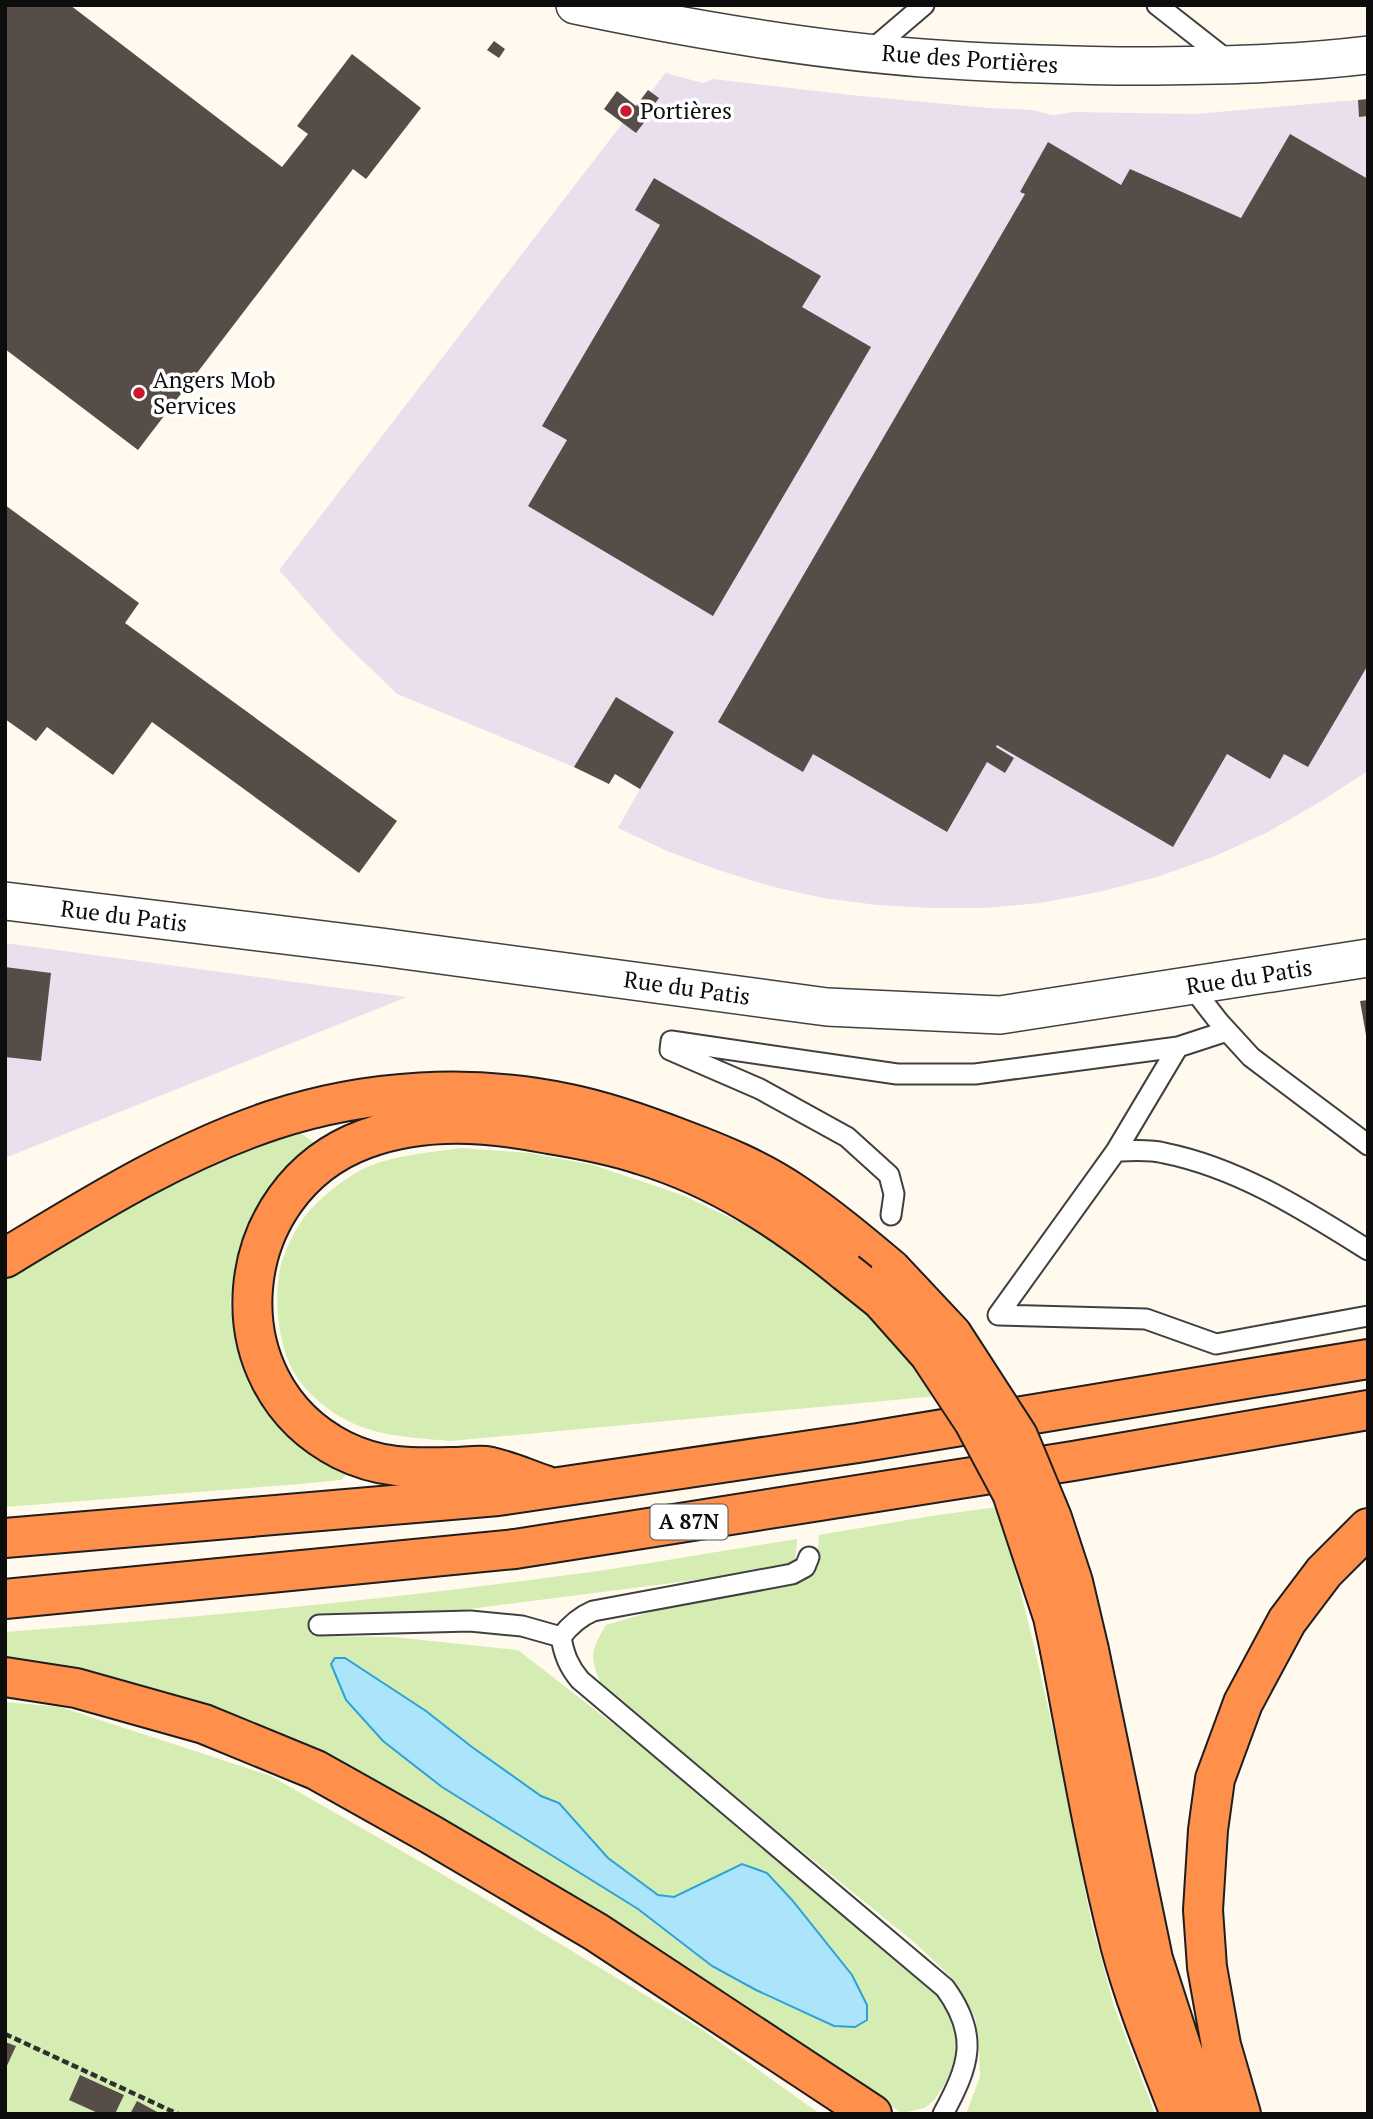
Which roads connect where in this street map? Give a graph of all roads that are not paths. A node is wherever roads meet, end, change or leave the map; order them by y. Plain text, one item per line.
1 (575, 5) edge
2 (923, 5) edge
3 (1157, 5) edge
4 (869, 52) junction
5 (1368, 55) edge
6 (1233, 64) junction
7 (5, 901) edge
8 (1368, 958) edge
9 (1191, 986) junction
10 (1227, 1031) junction
11 (1178, 1047) junction
12 (1368, 1145) edge
13 (1116, 1151) junction
14 (891, 1215) dead end
15 (1368, 1250) edge
16 (5, 1258) edge
17 (1368, 1316) edge
18 (1368, 1359) edge
19 (1368, 1410) edge
20 (554, 1488) junction
21 (1368, 1528) edge
22 (5, 1538) edge
23 (810, 1557) dead end
24 (5, 1599) edge
25 (318, 1625) dead end
26 (561, 1637) junction
27 (1074, 1650) junction
28 (5, 1677) edge
29 (872, 2114) edge
30 (943, 2114) edge
31 (1180, 2114) edge
32 (1207, 2114) edge
33 (1241, 2114) edge

1 - 4 street, Rue des Portières
2 - 4 lane
3 - 6 lane
4 - 6 street, Rue des Portières
5 - 6 street, Rue des Portières
7 - 9 street, Rue du Patis
8 - 9 street, Rue du Patis
9 - 10 lane
10 - 11 lane
10 - 12 lane
11 - 13 lane
11 - 14 lane
13 - 15 lane
13 - 17 lane
16 - 27 highway, bridge
18 - 20 highway, A 87N
19 - 24 highway, A 87N
20 - 22 highway, A 87N
20 - 27 highway, bridge
21 - 33 highway
23 - 26 lane
25 - 26 lane
26 - 30 lane
27 - 31 highway
27 - 32 highway
28 - 29 highway

